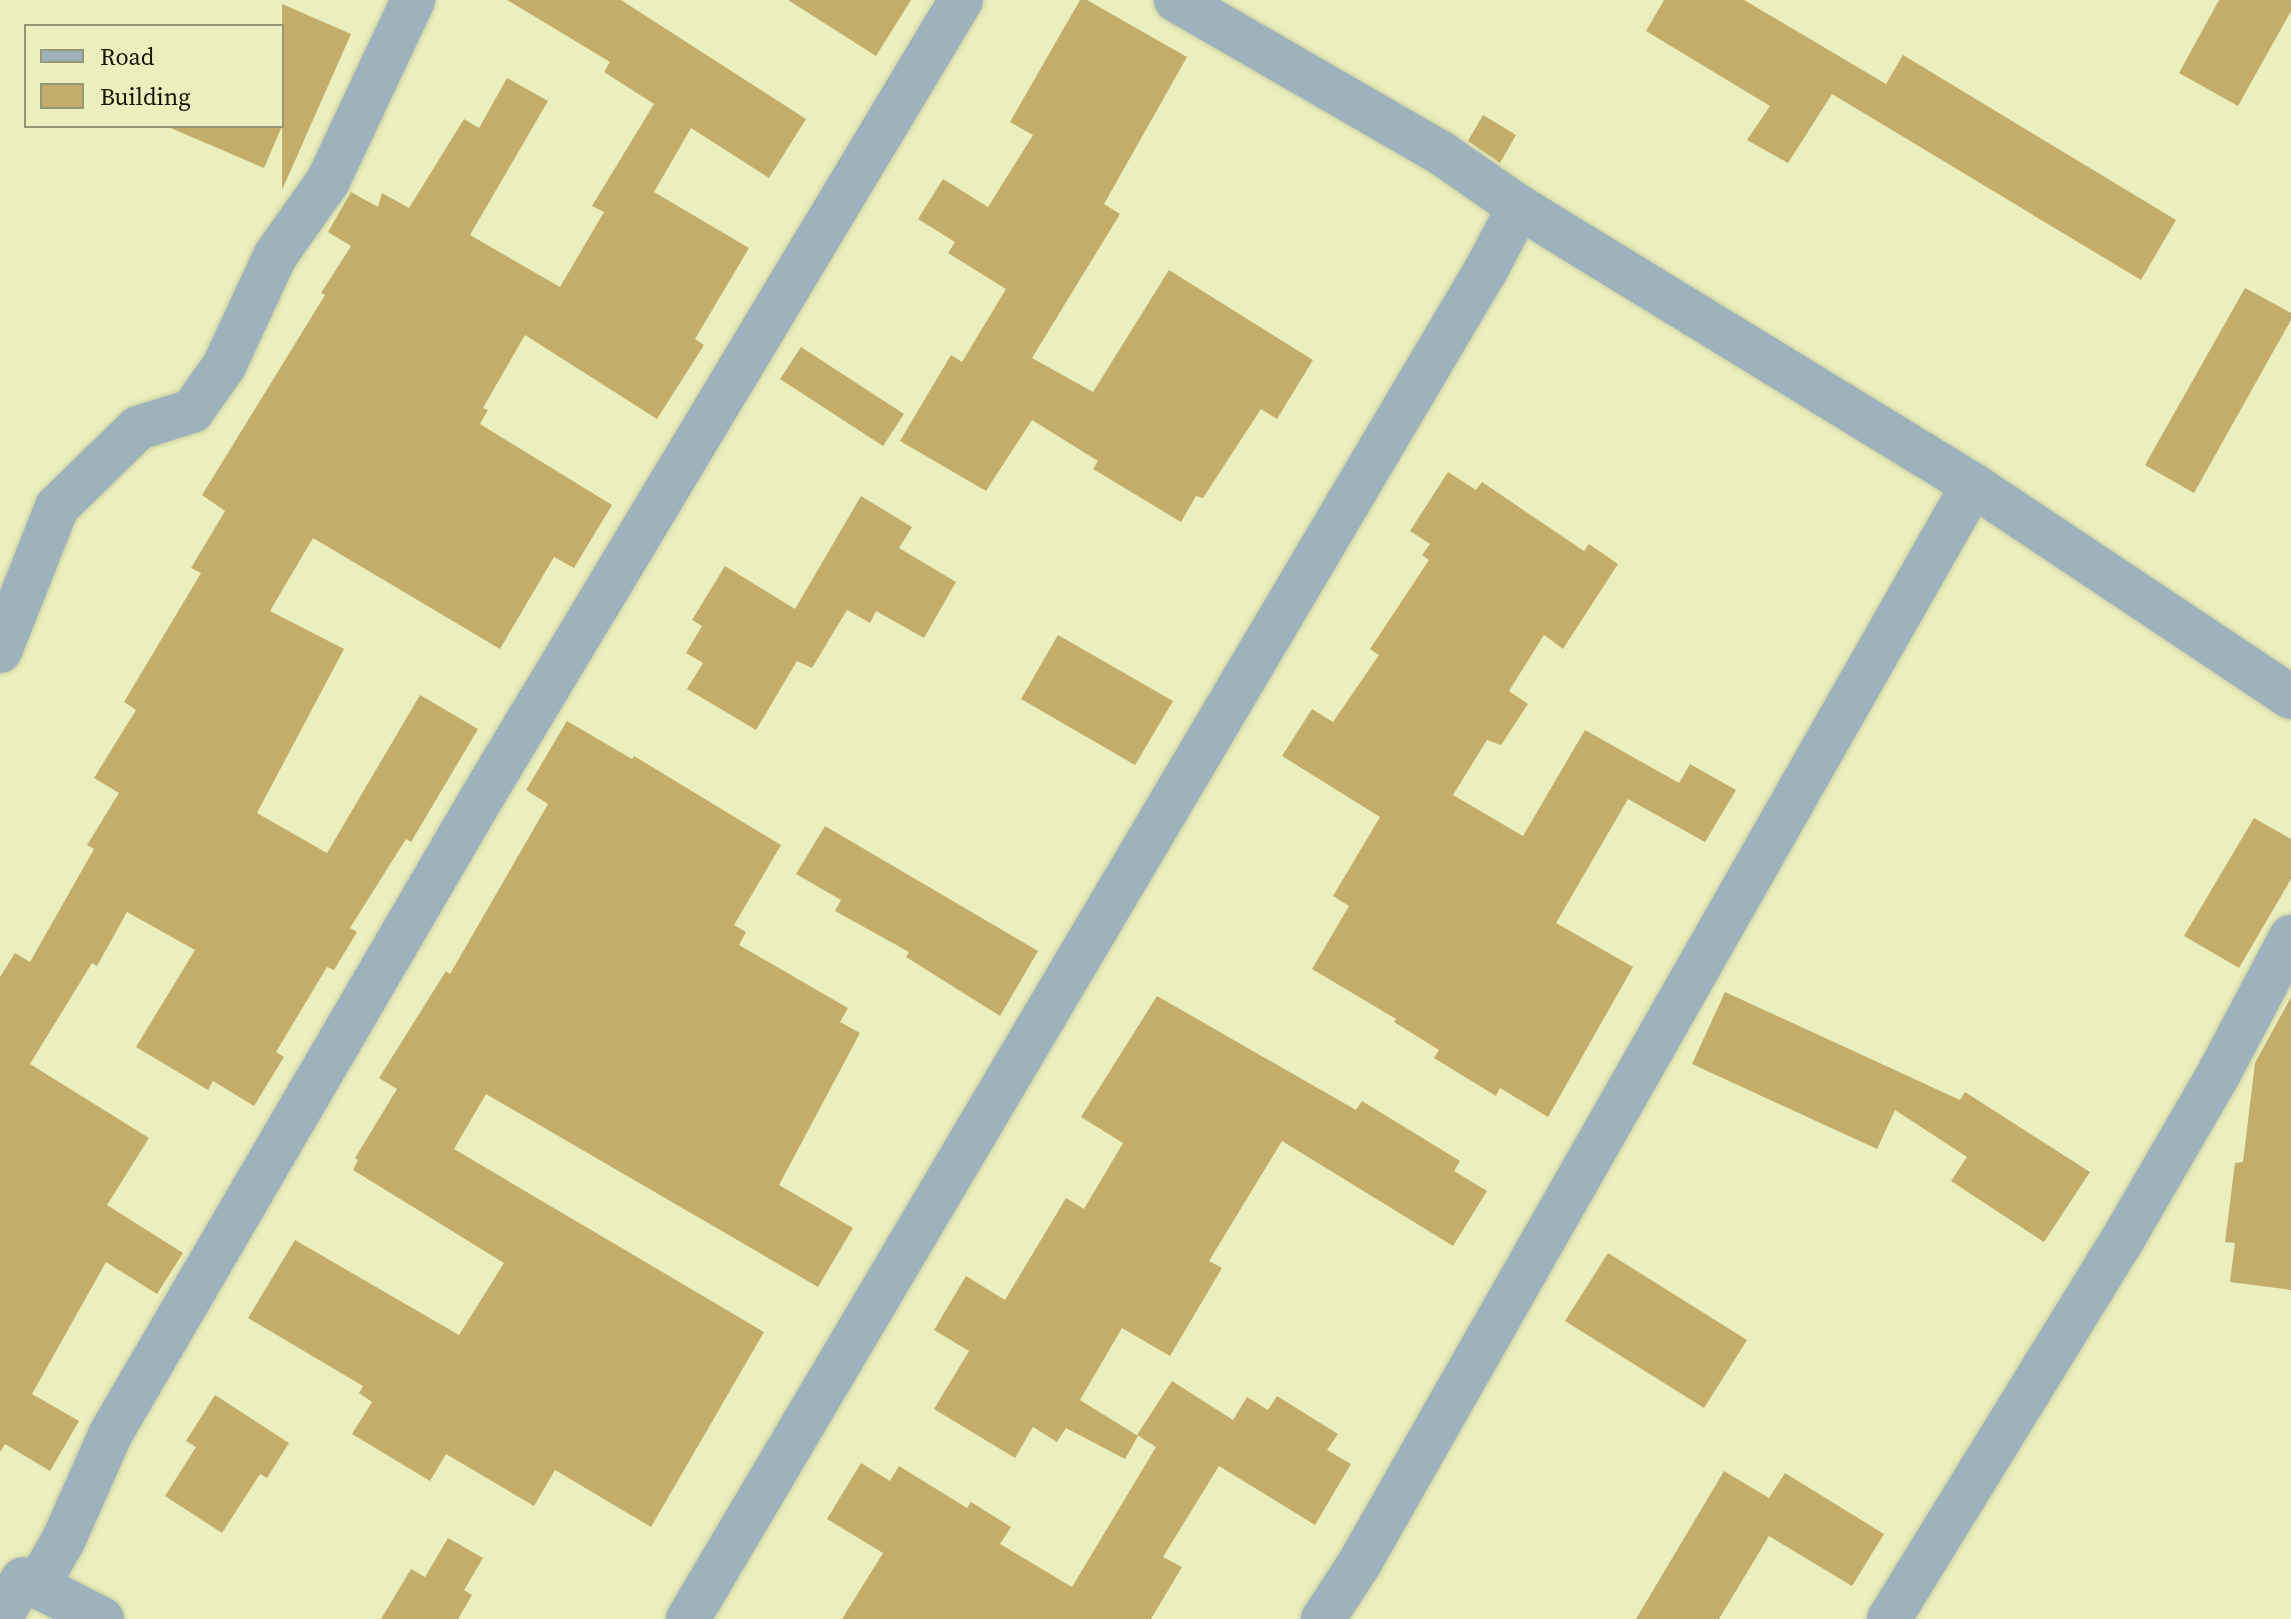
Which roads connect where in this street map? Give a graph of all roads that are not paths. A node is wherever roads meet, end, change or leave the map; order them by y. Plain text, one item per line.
1 (413, 0) edge
2 (961, 0) edge
3 (1176, 0) edge
4 (1519, 207) junction
5 (1973, 485) junction
6 (0, 651) edge
7 (2291, 697) edge
8 (2291, 937) edge
9 (20, 1578) edge
10 (0, 1618) edge
11 (102, 1619) edge
12 (688, 1619) edge
13 (1323, 1619) edge
14 (1889, 1619) edge

1 - 6 street
2 - 9 street
3 - 4 street
4 - 5 street
4 - 12 street
5 - 7 street
5 - 13 street
8 - 14 street
9 - 10 street
9 - 11 street

